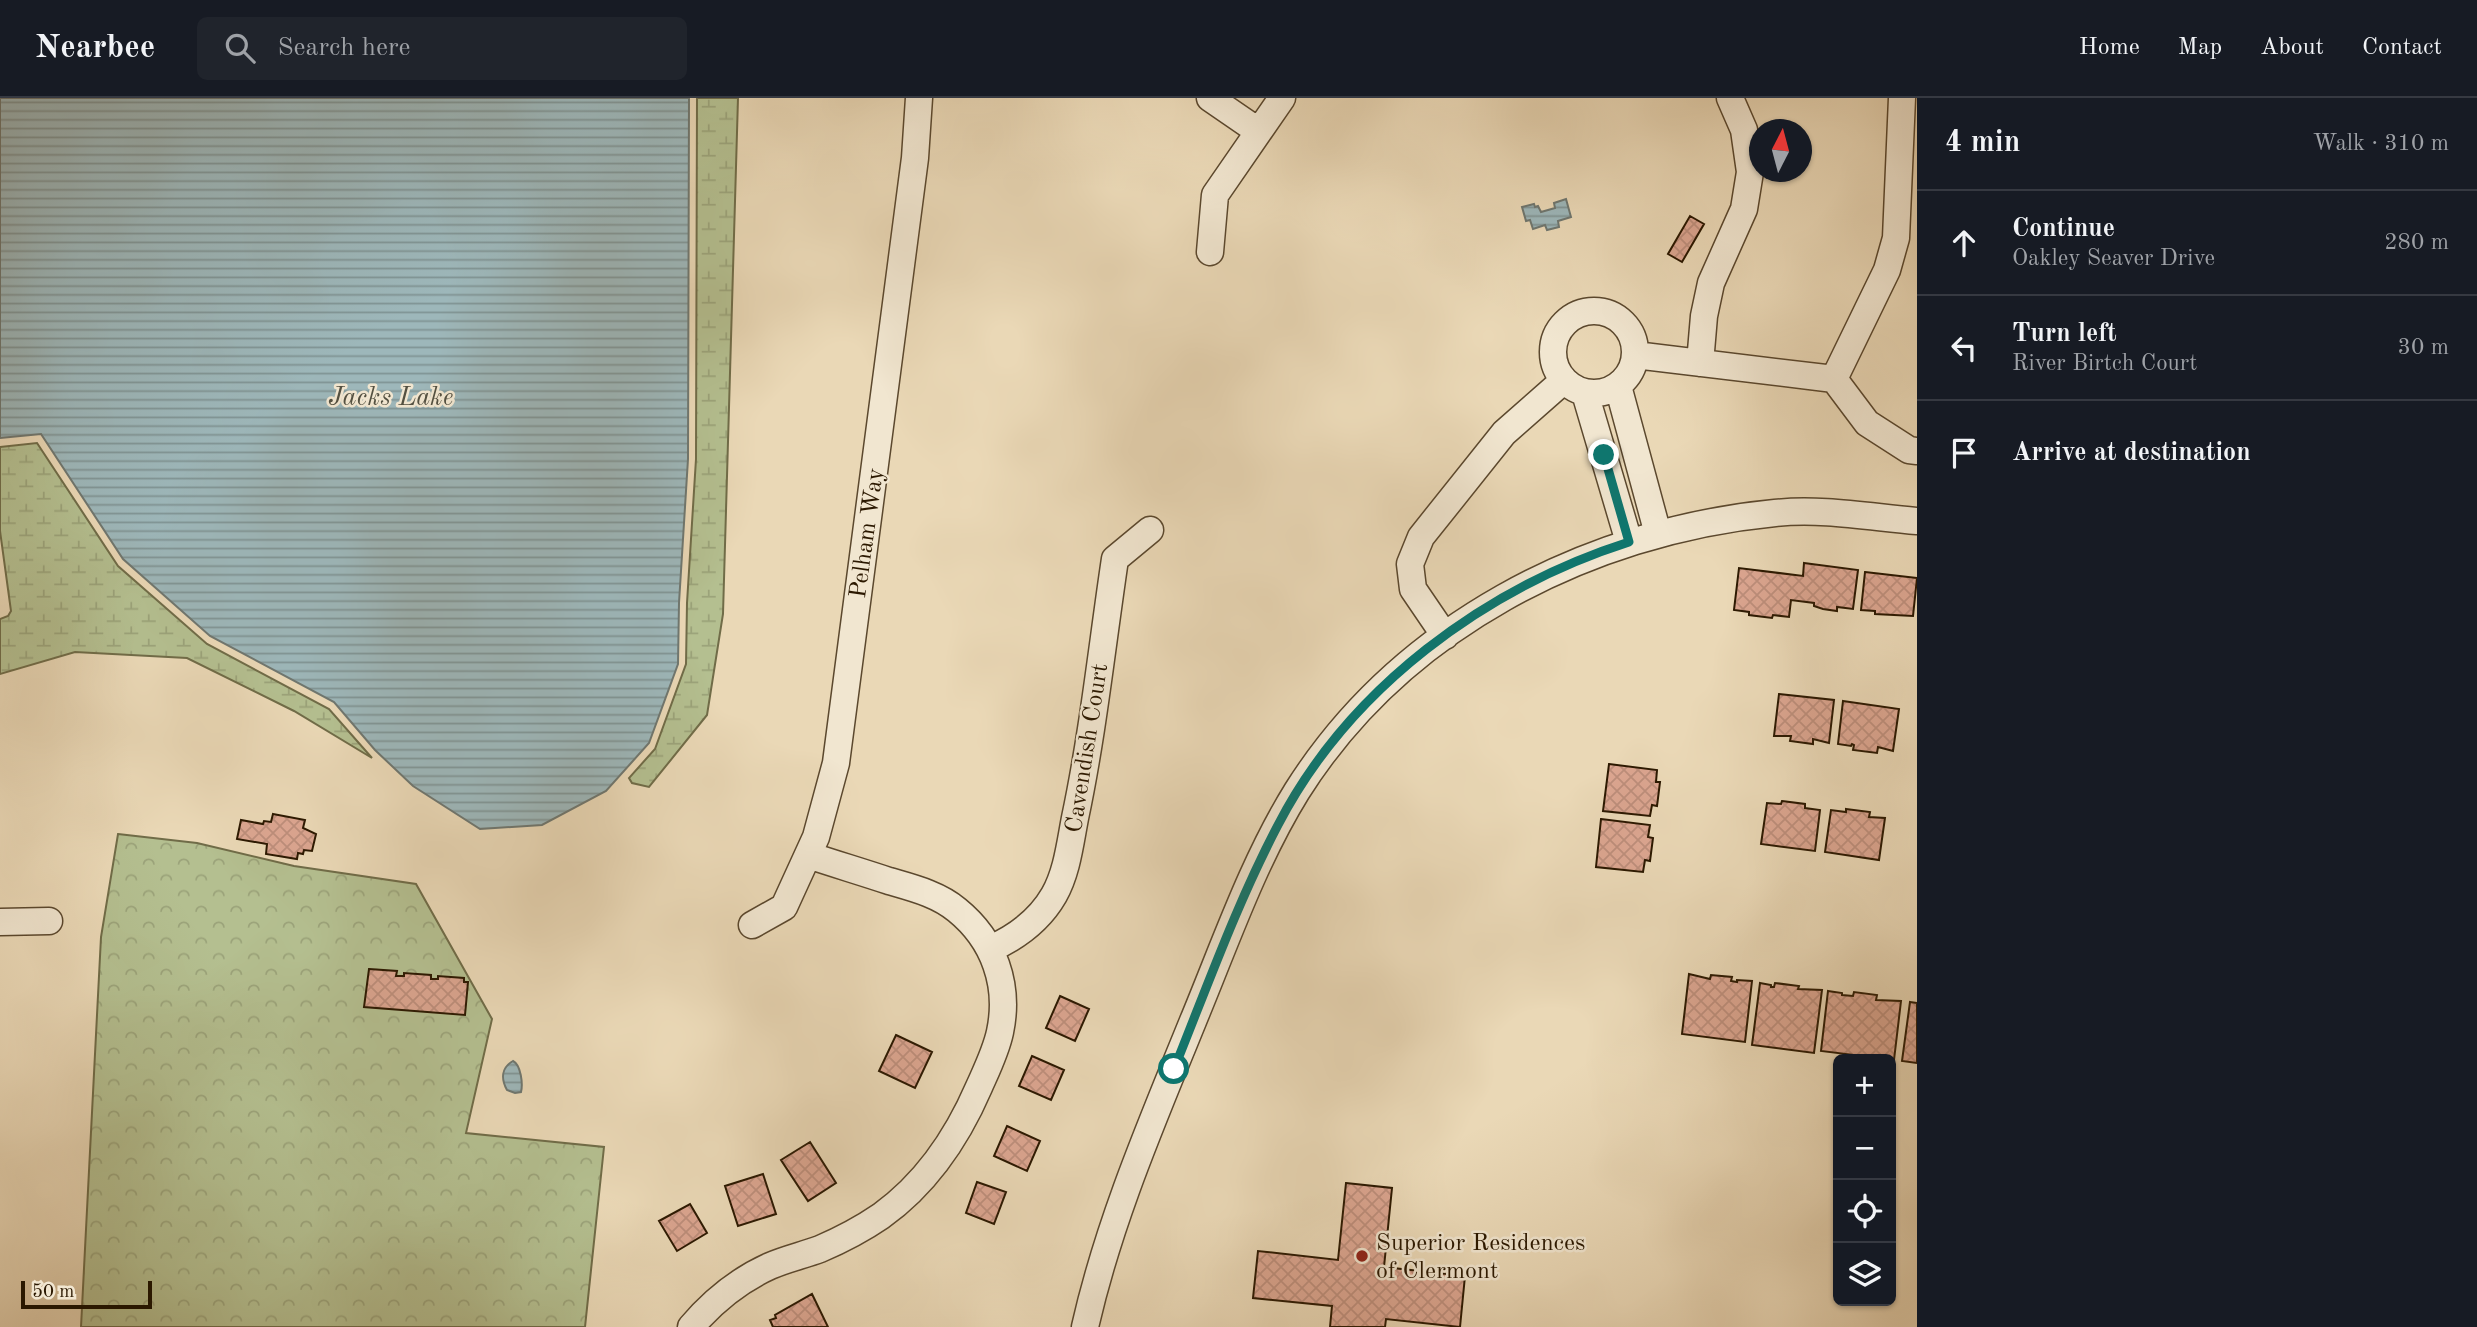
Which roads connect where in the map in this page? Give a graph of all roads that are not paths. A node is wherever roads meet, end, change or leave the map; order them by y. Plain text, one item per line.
1 (1210, 98) edge
2 (1282, 98) edge
3 (1730, 98) edge
4 (1902, 98) edge
5 (918, 106) edge
6 (1258, 131) junction
7 (1210, 252) dead end
8 (1635, 355) junction
9 (1700, 363) junction
10 (1834, 379) junction
11 (1618, 386) junction
12 (1574, 387) junction
13 (1634, 447) junction
14 (1917, 452) edge
15 (1604, 455) junction
16 (1917, 521) edge
17 (1150, 530) dead end
18 (1658, 534) junction
19 (1629, 542) junction
20 (1445, 636) junction
21 (808, 855) junction
22 (49, 921) dead end
23 (0, 922) edge
24 (752, 925) dead end
25 (990, 949) junction
26 (691, 1327) edge
27 (1085, 1327) edge

1 - 6 street
2 - 6 street
3 - 9 street
4 - 10 street
5 - 21 street, Pelham Way
6 - 7 street
8 - 9 street
8 - 11 street
8 - 12 street
9 - 10 street
10 - 14 street
11 - 12 street
11 - 13 street
12 - 15 street
12 - 20 street
13 - 15 street
13 - 18 street
15 - 19 street
16 - 18 street
17 - 25 street, Cavendish Court
18 - 19 street
19 - 20 street
20 - 27 street
21 - 24 street, Pelham Way
21 - 25 street
22 - 23 street
25 - 26 street

